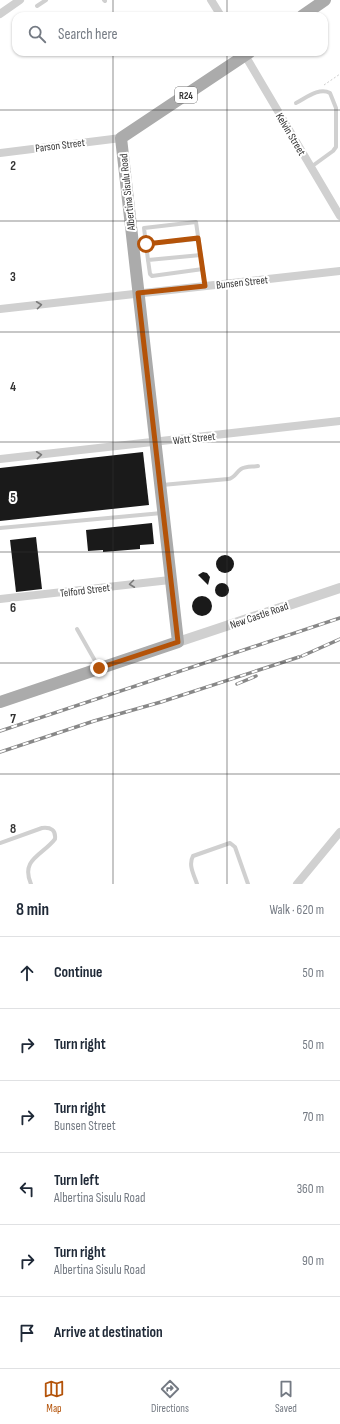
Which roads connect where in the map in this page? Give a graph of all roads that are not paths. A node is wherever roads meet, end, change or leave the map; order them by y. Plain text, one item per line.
1 (20, 0) edge
2 (46, 0) edge
3 (211, 0) edge
4 (325, 0) edge
5 (37, 6) dead end
6 (218, 12) edge
7 (308, 12) edge
8 (0, 14) edge
9 (242, 56) edge
10 (248, 56) edge
11 (296, 103) dead end
12 (121, 138) junction
13 (0, 153) edge
14 (311, 167) junction
15 (340, 216) edge
16 (198, 238) junction
17 (146, 244) junction
18 (201, 255) junction
19 (148, 260) junction
20 (203, 269) junction
21 (340, 271) edge
22 (205, 286) junction
23 (138, 293) junction
24 (0, 309) edge
25 (340, 421) edge
26 (155, 442) junction
27 (0, 459) edge
28 (258, 466) dead end
29 (160, 485) junction
30 (163, 513) junction
31 (0, 528) edge
32 (170, 580) junction
33 (340, 588) edge
34 (0, 599) edge
35 (77, 629) dead end
36 (178, 642) junction
37 (99, 668) junction
38 (0, 702) edge
39 (340, 832) edge
40 (0, 843) edge
41 (31, 884) edge
42 (197, 884) edge
43 (248, 884) edge
44 (298, 884) edge

1 - 8 street
2 - 5 lane
3 - 6 street
4 - 7 main road
9 - 12 main road, Albertina Sisulu Road / R24
10 - 14 street, Kelvin Street
11 - 14 lane
12 - 13 street, Parson Street
12 - 23 main road, Albertina Sisulu Road
14 - 15 street, Kelvin Street
16 - 17 lane
16 - 17 lane
16 - 18 lane
17 - 19 lane
18 - 19 lane
18 - 20 lane
19 - 20 lane
20 - 22 lane
21 - 22 street, Bunsen Street
22 - 23 street, Bunsen Street
24 -> 23 street, Bunsen Street
23 - 26 main road, Albertina Sisulu Road
25 - 26 street, Watt Street
27 -> 26 street, Watt Street
26 - 29 main road, Albertina Sisulu Road
28 - 29 lane
29 - 30 main road, Albertina Sisulu Road
30 - 31 lane
30 - 32 main road, Albertina Sisulu Road
32 -> 34 street, Telford Street
32 - 36 main road, Albertina Sisulu Road
33 - 36 street, New Castle Road
35 - 37 lane
36 - 37 main road
37 - 38 main road
39 - 44 street
40 - 41 lane
42 - 43 lane

